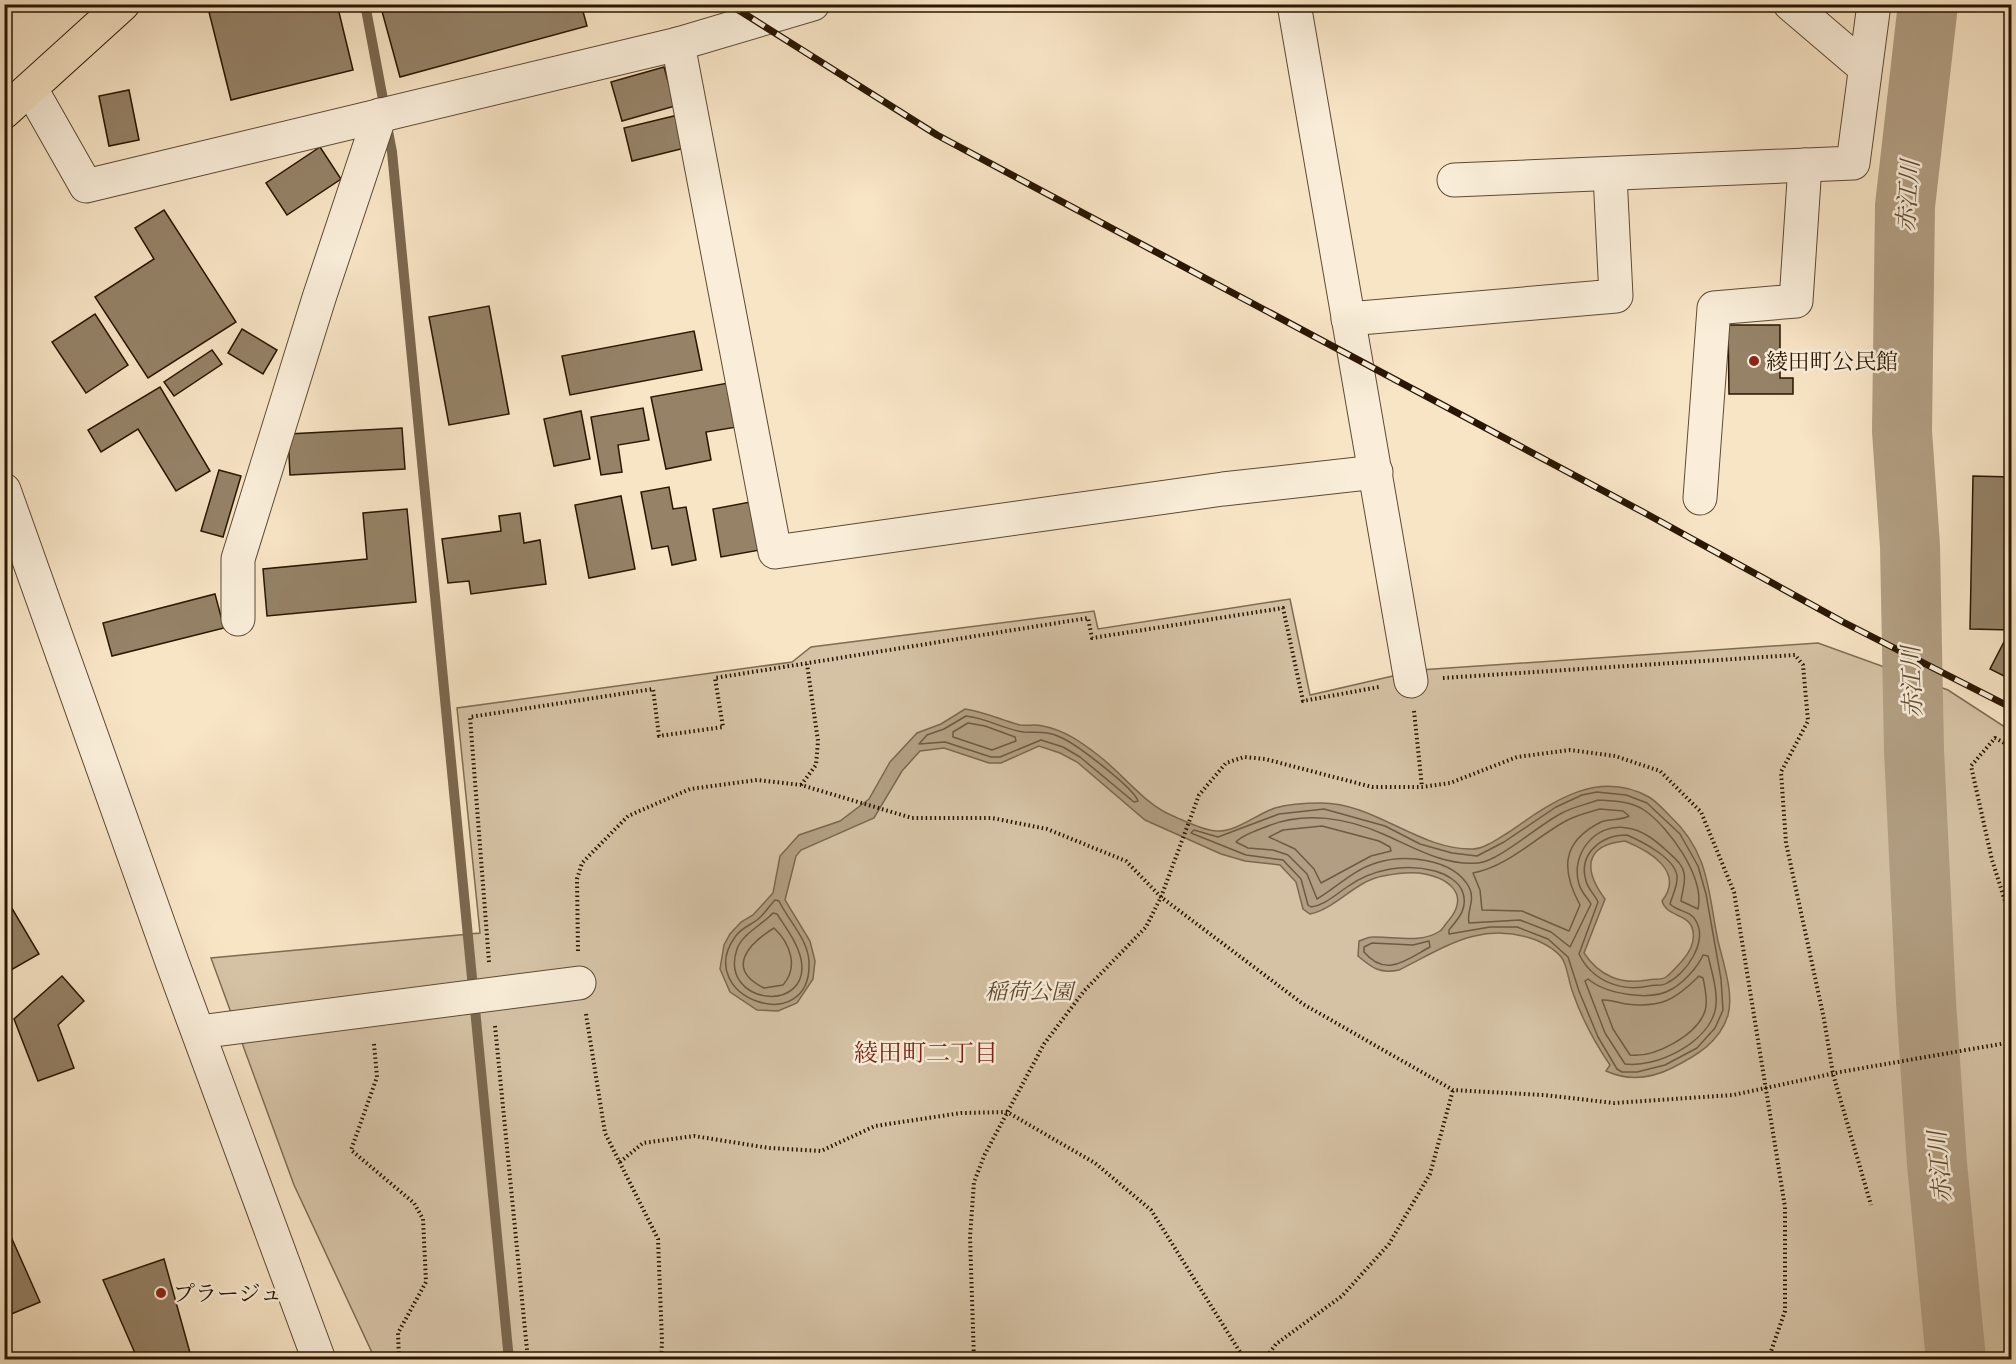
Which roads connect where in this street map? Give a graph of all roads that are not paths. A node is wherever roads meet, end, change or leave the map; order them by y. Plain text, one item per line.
1 (123, 4) edge
2 (813, 4) edge
3 (1294, 4) edge
4 (1790, 4) edge
5 (1874, 4) edge
6 (678, 44) junction
7 (1866, 68) junction
8 (31, 89) junction
9 (4, 112) edge
10 (380, 116) junction
11 (1805, 165) junction
12 (1610, 175) junction
13 (1454, 180) dead end
14 (1348, 319) junction
15 (1376, 472) junction
16 (4, 490) edge
17 (1700, 498) dead end
18 (238, 619) dead end
19 (1411, 681) road end
20 (579, 983) road end
21 (199, 1032) junction
22 (319, 1359) edge

1 - 8 main road
2 - 6 street
3 - 14 street
4 - 7 street
5 - 7 street
6 - 10 street
6 - 15 street
7 - 11 street
8 - 9 main road
8 - 10 street
10 - 18 street
11 - 12 street
11 - 17 street
12 - 13 street
12 - 14 street
14 - 15 street
15 - 19 street
16 - 21 street
20 - 21 street
21 - 22 street

